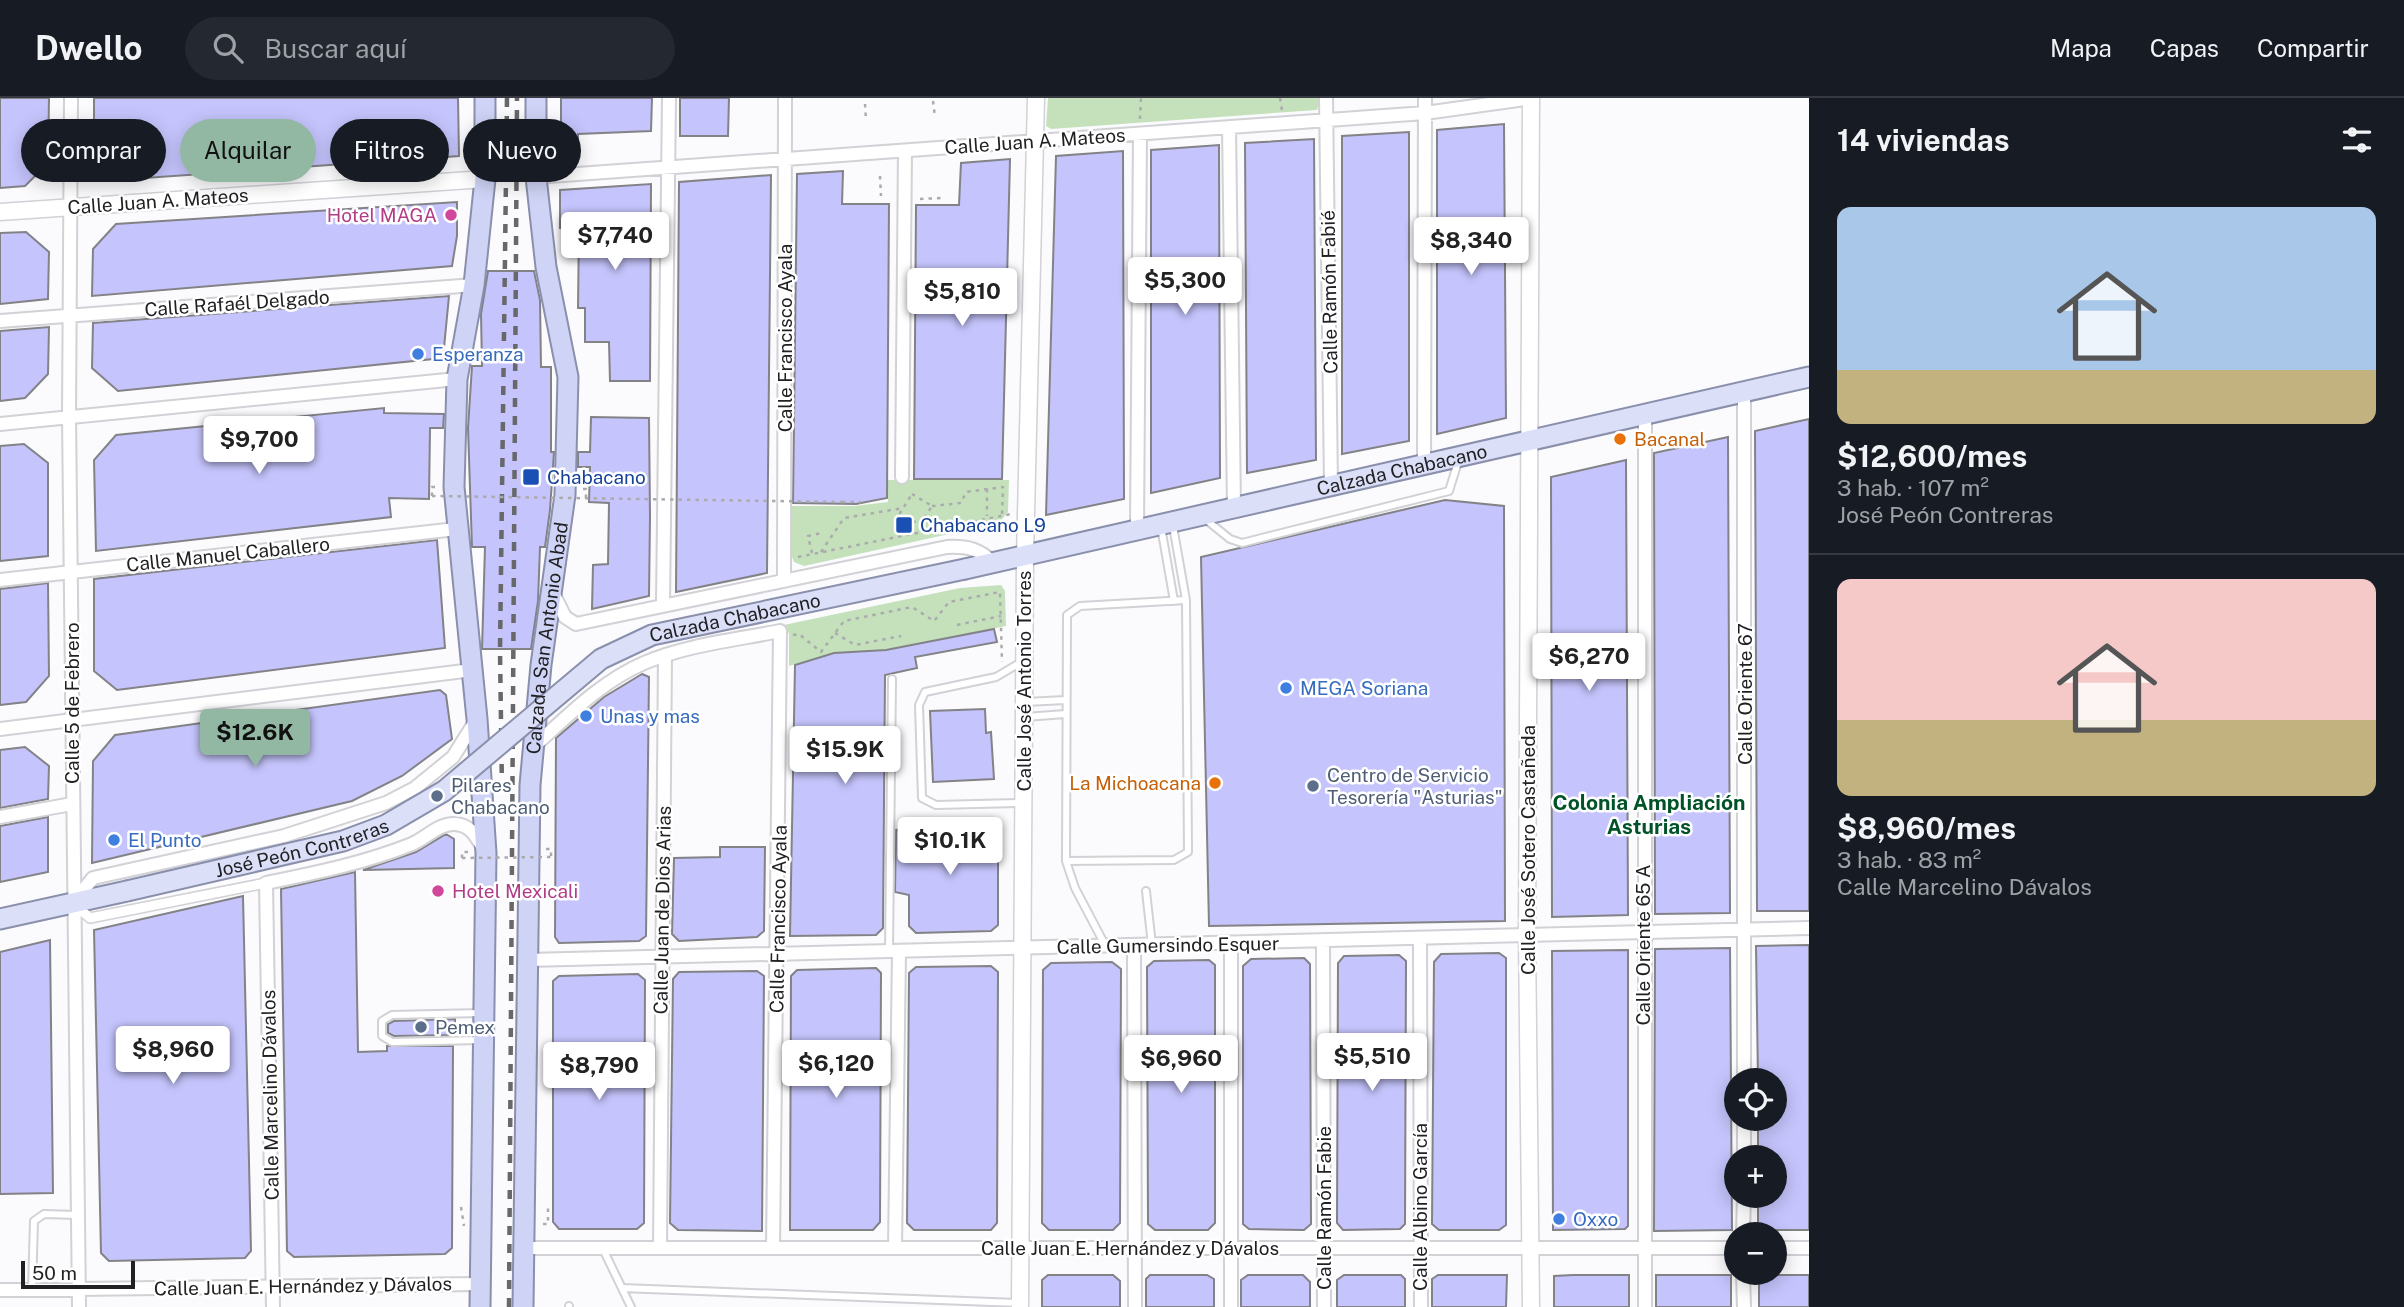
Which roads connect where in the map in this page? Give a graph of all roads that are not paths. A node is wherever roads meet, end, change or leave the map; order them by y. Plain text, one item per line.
1 (71, 98) edge
2 (485, 98) edge
3 (536, 98) edge
4 (669, 98) edge
5 (785, 98) edge
6 (1036, 98) edge
7 (1326, 98) edge
8 (1425, 98) edge
9 (1532, 98) edge
10 (1425, 113) junction
11 (485, 119) edge
12 (536, 119) edge
13 (1326, 120) junction
14 (1229, 127) junction
15 (1140, 134) junction
16 (1035, 141) junction
17 (905, 151) junction
18 (785, 160) junction
19 (668, 169) junction
20 (581, 174) edge
21 (463, 180) edge
22 (485, 182) edge
23 (537, 182) edge
24 (71, 207) junction
25 (0, 212) edge
26 (474, 285) junction
27 (71, 316) junction
28 (0, 321) edge
29 (1809, 377) edge
30 (457, 379) junction
31 (1744, 392) junction
32 (1645, 415) junction
33 (69, 417) junction
34 (0, 424) edge
35 (1529, 441) junction
36 (1460, 457) junction
37 (1424, 465) junction
38 (902, 477) dead end
39 (1331, 486) junction
40 (1234, 508) junction
41 (1201, 516) junction
42 (1166, 524) junction
43 (456, 529) junction
44 (1137, 530) junction
45 (1025, 556) junction
46 (994, 563) junction
47 (71, 572) junction
48 (784, 579) junction
49 (0, 580) edge
50 (551, 590) junction
51 (1186, 600) junction
52 (1174, 601) junction
53 (663, 604) junction
54 (780, 631) joint
55 (666, 655) junction
56 (1024, 660) junction
57 (472, 670) junction
58 (892, 679) dead end
59 (1065, 700) junction
60 (1024, 710) junction
61 (1065, 714) junction
62 (477, 719) junction
63 (71, 720) junction
64 (0, 729) edge
65 (506, 738) joint
66 (532, 748) junction
67 (1023, 803) junction
68 (72, 804) junction
69 (0, 817) edge
70 (486, 853) junction
71 (1066, 861) junction
72 (266, 883) junction
73 (1146, 891) dead end
74 (73, 903) junction
75 (0, 919) edge
76 (1809, 928) edge
77 (1745, 930) junction
78 (1643, 932) junction
79 (1527, 935) junction
80 (1420, 938) junction
81 (1324, 941) junction
82 (1231, 943) junction
83 (1152, 945) junction
84 (1106, 946) junction
85 (1135, 946) junction
86 (1021, 949) junction
87 (894, 952) junction
88 (778, 955) junction
89 (660, 958) junction
90 (528, 960) junction
91 (483, 1013) junction
92 (483, 1040) junction
93 (1744, 1068) edge
94 (78, 1214) junction
95 (524, 1248) junction
96 (603, 1248) junction
97 (660, 1248) junction
98 (773, 1248) junction
99 (895, 1248) junction
100 (1020, 1248) junction
101 (1136, 1248) junction
102 (1231, 1248) junction
103 (1324, 1248) junction
104 (1420, 1248) junction
105 (1530, 1248) junction
106 (1644, 1248) junction
107 (1724, 1248) edge
108 (1787, 1248) edge
109 (1809, 1248) edge
110 (480, 1284) junction
111 (1743, 1285) edge
112 (273, 1287) junction
113 (622, 1288) junction
114 (79, 1289) junction
115 (0, 1290) edge
116 (32, 1290) junction
117 (1020, 1305) edge
118 (79, 1307) edge
119 (273, 1307) edge
120 (480, 1307) edge
121 (523, 1307) edge
122 (631, 1307) edge
123 (1135, 1307) edge
124 (1231, 1307) edge
125 (1324, 1307) edge
126 (1421, 1307) edge
127 (1531, 1307) edge
128 (1644, 1307) edge
129 (1744, 1307) edge

1 - 24 street, Calle 5 de Febrero
2 - 11 highway
3 - 12 highway, Calzada San Antonio Abad
4 - 19 street
5 - 18 street, Calle Francisco Ayala
6 - 16 street, Calle José Antonio Torres
7 - 13 street, Calle Ramón Fabié
8 - 10 street
9 - 10 street, Calle Juan A. Mateos
9 - 35 street, Calle José Sotero Castañeda
10 - 13 street, Calle Juan A. Mateos
10 - 37 street
13 - 14 street, Calle Juan A. Mateos
13 - 39 street, Calle Ramón Fabié
14 - 15 street, Calle Juan A. Mateos
14 - 40 street
15 - 16 street, Calle Juan A. Mateos
15 - 44 street
16 - 17 street, Calle Juan A. Mateos
16 - 45 street, Calle José Antonio Torres
17 - 18 street, Calle Juan A. Mateos
17 - 38 street
18 - 19 street, Calle Juan A. Mateos
18 - 48 street, Calle Francisco Ayala
19 - 20 street, Calle Juan A. Mateos
19 - 53 street
21 - 24 street, Calle Juan A. Mateos
22 - 26 highway
23 - 50 highway, Calzada San Antonio Abad
24 - 25 street, Calle Juan A. Mateos
24 - 27 street, Calle 5 de Febrero
26 - 27 street, Calle Rafaél Delgado
26 - 30 highway
27 - 28 street, Calle Rafaél Delgado
27 - 33 street, Calle 5 de Febrero
29 - 31 main road, Calzada Chabacano
30 - 33 street
30 - 43 highway
31 - 32 main road, Calzada Chabacano
31 - 77 street, Calle Oriente 67
32 - 35 main road, Calzada Chabacano
32 - 78 street, Calle Oriente 65 A
33 - 34 street
33 - 47 street, Calle 5 de Febrero
35 - 36 main road, Calzada Chabacano
35 - 79 street, Calle José Sotero Castañeda
36 - 37 main road, Calzada Chabacano
36 - 41 lane
37 - 39 main road, Calzada Chabacano
39 - 40 main road, Calzada Chabacano
40 - 41 main road, Calzada Chabacano
41 - 42 main road, Calzada Chabacano
42 - 44 main road, Calzada Chabacano
42 - 51 lane
42 - 52 lane
43 - 47 street, Calle Manuel Caballero
43 - 57 highway
44 - 45 main road, Calzada Chabacano
45 - 46 main road, Calzada Chabacano
45 - 56 street, Calle José Antonio Torres
46 - 48 street, Calzada Chabacano
46 - 65 main road, Calzada Chabacano, bridge
47 - 49 street, Calle Manuel Caballero
47 - 63 street, Calle 5 de Febrero
48 - 53 street, Calzada Chabacano
50 - 53 street, Calzada Chabacano
50 - 66 highway, Calzada San Antonio Abad
51 - 52 lane
51 - 71 lane
52 - 59 lane
54 - 55 street, Calzada Chabacano
54 - 88 street, Calle Francisco Ayala
55 - 66 street, Calzada Chabacano
55 - 89 street, Calle Juan de Dios Arias
56 - 60 street, Calle José Antonio Torres
56 - 67 lane
57 - 62 highway
57 - 63 street
58 - 87 lane
59 - 60 lane
59 - 61 lane
60 - 61 lane
60 - 67 street, Calle José Antonio Torres
61 - 71 lane
62 - 70 highway
62 - 74 street, José Peón Contreras
63 - 64 street
63 - 68 street, Calle 5 de Febrero
65 - 74 main road, José Peón Contreras, bridge
66 - 90 highway, Calzada San Antonio Abad
67 - 86 street, Calle José Antonio Torres
68 - 69 street
68 - 74 street, Calle 5 de Febrero
70 - 72 street, José Peón Contreras
70 - 91 highway
71 - 84 lane
72 - 74 street
72 - 112 street, Calle Marcelino Dávalos
73 - 83 lane
74 - 75 main road, José Peón Contreras
74 - 94 street, Calle 5 de Febrero
76 - 77 street, Calle Gumersindo Esquer
77 - 78 street, Calle Gumersindo Esquer
77 - 93 street, Calle Oriente 67
78 - 79 street, Calle Gumersindo Esquer
78 - 106 street, Calle Oriente 65 A
79 - 80 street, Calle Gumersindo Esquer
79 - 105 street, Calle José Sotero Castañeda
80 - 81 street, Calle Gumersindo Esquer
80 - 104 street, Calle Albino García
81 - 82 street, Calle Gumersindo Esquer
81 - 103 street, Calle Ramón Fabie
82 - 83 street, Calle Gumersindo Esquer
82 - 102 street
83 - 85 street, Calle Gumersindo Esquer
84 - 85 street, Calle Gumersindo Esquer
84 - 86 street, Calle Gumersindo Esquer
85 - 101 street
86 - 87 street, Calle Gumersindo Esquer
86 - 100 street, Calle José Antonio Torres
87 - 88 street, Calle Gumersindo Esquer
87 - 99 street
88 - 89 street, Calle Gumersindo Esquer
88 - 98 street, Calle Francisco Ayala
89 - 90 street, Calle Gumersindo Esquer
89 - 97 street, Calle Juan de Dios Arias
90 - 95 highway, Calzada San Antonio Abad
91 - 92 highway
91 - 92 lane
92 - 110 highway
94 - 114 street, Calle 5 de Febrero
94 - 116 lane
95 - 96 street, Calle Juan E. Hernández y Dávalos
95 - 121 highway, Calzada San Antonio Abad
96 - 97 street, Calle Juan E. Hernández y Dávalos
96 - 113 lane
97 - 98 street, Calle Juan E. Hernández y Dávalos
98 - 99 street, Calle Juan E. Hernández y Dávalos
99 - 100 street, Calle Juan E. Hernández y Dávalos
100 - 101 street, Calle Juan E. Hernández y Dávalos
100 - 117 street, Calle José Antonio Torres
101 - 102 street, Calle Juan E. Hernández y Dávalos
101 - 123 street
102 - 103 street, Calle Juan E. Hernández y Dávalos
102 - 124 street
103 - 104 street, Calle Juan E. Hernández y Dávalos
103 - 125 street, Calle Ramón Fabie
104 - 105 street, Calle Juan E. Hernández y Dávalos
104 - 126 street, Calle Albino García
105 - 106 street, Calle Juan E. Hernández y Dávalos
105 - 127 street, Calle José Sotero Castañeda
106 - 107 street, Calle Juan E. Hernández y Dávalos
106 - 128 street, Calle Oriente 65 A
108 - 109 street
110 - 112 street, Calle Juan E. Hernández y Dávalos
110 - 120 highway
111 - 129 street
112 - 114 street, Calle Juan E. Hernández y Dávalos
112 - 119 street, Calle Marcelino Dávalos
113 - 117 lane
113 - 122 lane
114 - 116 street, Calle Juan E. Hernández y Dávalos
114 - 118 street, Calle 5 de Febrero
115 - 116 street, Calle Juan E. Hernández y Dávalos

